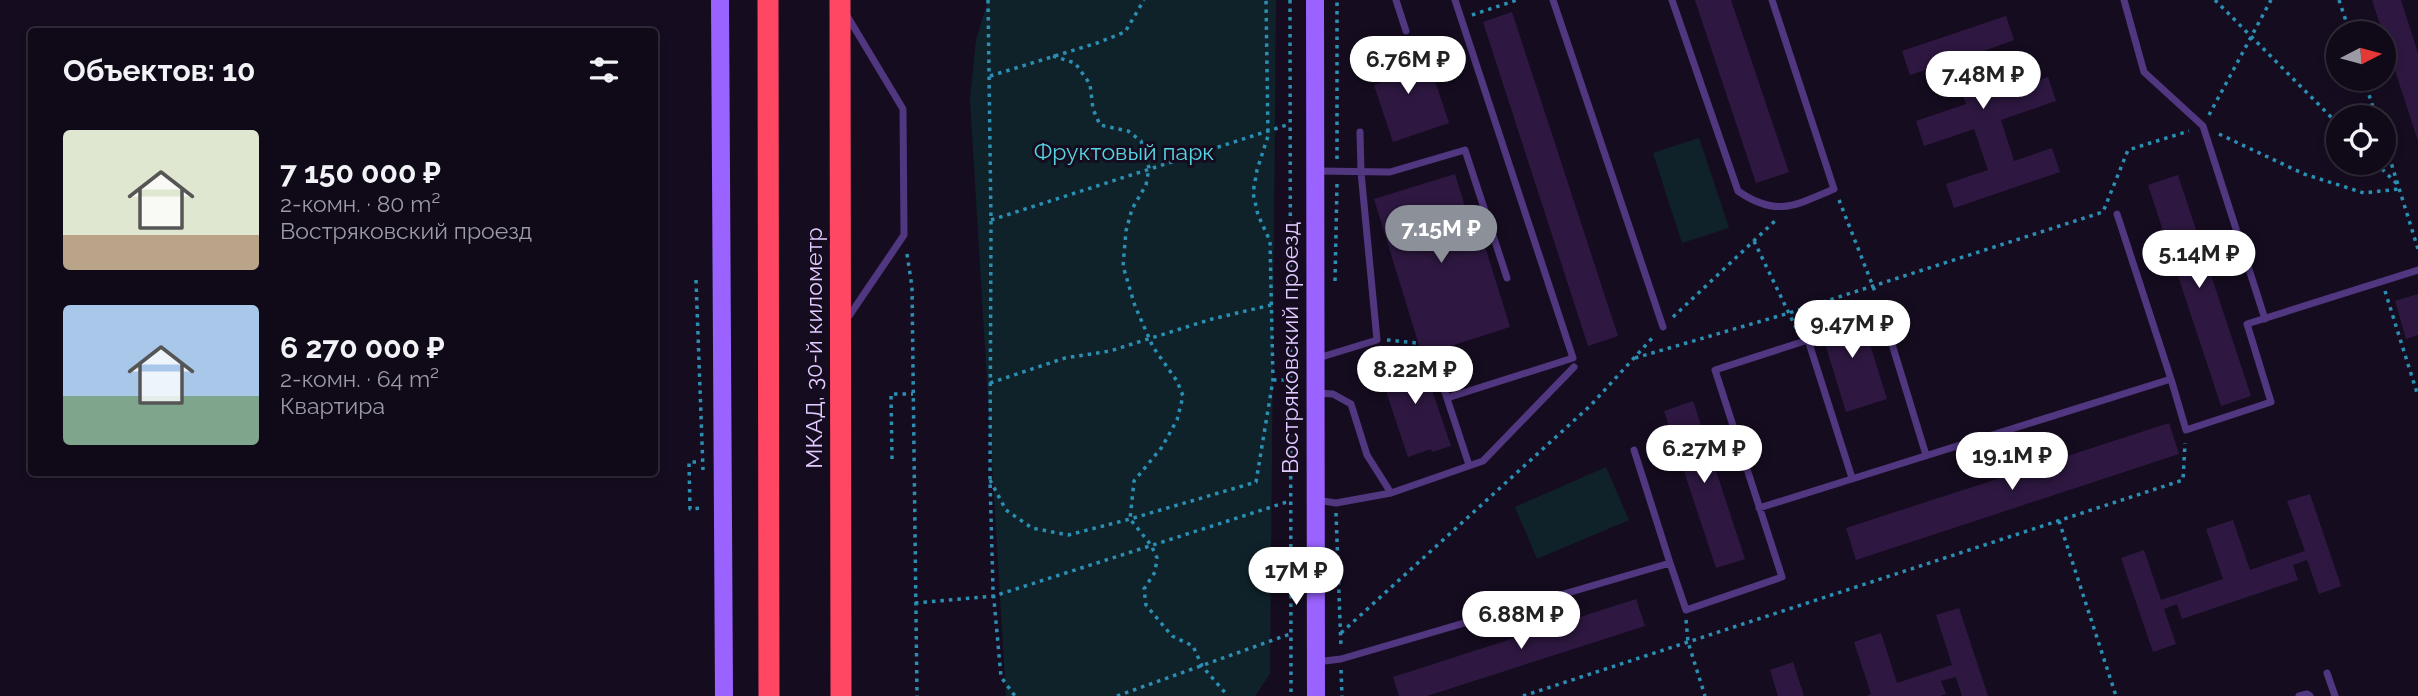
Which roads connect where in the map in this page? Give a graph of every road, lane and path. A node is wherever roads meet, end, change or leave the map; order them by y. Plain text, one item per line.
1 (720, 0) edge
2 (768, 0) edge
3 (988, 0) edge
4 (1144, 0) edge
5 (1266, 0) edge
6 (1290, 0) edge
7 (1315, 0) edge
8 (1396, 0) edge
9 (1455, 0) edge
10 (1517, 0) edge
11 (1553, 0) edge
12 (1672, 0) edge
13 (1772, 0) edge
14 (2124, 0) edge
15 (2215, 0) edge
16 (2271, 0) edge
17 (2339, 0) edge
18 (840, 2) edge
19 (1461, 19) junction
20 (2346, 21) edge
21 (1406, 31) dead end
22 (2251, 37) junction
23 (1053, 56) junction
24 (990, 76) junction
25 (2326, 112) edge
26 (1290, 124) junction
27 (2203, 126) junction
28 (1267, 131) junction
29 (1360, 132) dead end
30 (1149, 168) junction
31 (1315, 171) junction
32 (1361, 172) junction
33 (2387, 175) edge
34 (2394, 175) edge
35 (2398, 187) junction
36 (1835, 189) junction
37 (1789, 208) junction
38 (2117, 214) dead end
39 (991, 220) junction
40 (904, 235) junction
41 (1754, 241) junction
42 (2418, 249) edge
43 (2418, 270) edge
44 (1507, 278) dead end
45 (2382, 282) junction
46 (1874, 284) junction
47 (1271, 304) junction
48 (1880, 305) joint
49 (1788, 313) junction
50 (2264, 319) junction
51 (1663, 327) junction
52 (841, 328) junction
53 (1149, 339) junction
54 (1377, 340) junction
55 (1802, 342) junction
56 (1635, 358) junction
57 (1315, 359) junction
58 (1436, 365) joint
59 (1574, 367) dead end
60 (2171, 379) junction
61 (1273, 380) junction
62 (1290, 380) junction
63 (990, 383) junction
64 (1315, 393) junction
65 (913, 394) junction
66 (2418, 396) edge
67 (1447, 398) junction
68 (2186, 430) junction
69 (1634, 450) dead end
70 (1926, 455) junction
71 (892, 459) dead end
72 (696, 462) dead end
73 (1469, 465) junction
74 (1852, 478) junction
75 (989, 480) junction
76 (1391, 493) junction
77 (1315, 500) junction
78 (1291, 501) junction
79 (1336, 503) junction
80 (704, 508) dead end
81 (1759, 508) junction
82 (1130, 519) junction
83 (2059, 521) junction
84 (1151, 545) junction
85 (1670, 563) junction
86 (994, 596) junction
87 (915, 603) junction
88 (1686, 610) junction
89 (1291, 634) junction
90 (1340, 634) junction
91 (1688, 642) junction
92 (1341, 659) junction
93 (1315, 662) junction
94 (1202, 666) junction
95 (2327, 673) dead end
96 (724, 696) edge
97 (769, 696) edge
98 (841, 696) edge
99 (917, 696) edge
100 (1015, 696) edge
101 (1117, 696) edge
102 (1228, 696) edge
103 (1291, 696) edge
104 (1315, 696) edge
105 (1342, 696) edge
106 (1523, 696) edge
107 (1705, 696) edge
108 (2116, 696) edge
109 (2299, 696) edge
110 (2310, 696) edge
111 (2335, 696) edge

1 - 96 street
2 - 97 highway, МКАД, 30-й километр
3 - 24 path
4 - 23 path
5 - 28 path
6 - 26 path
7 - 31 street, Востряковский проезд
8 - 21 lane
9 - 19 lane
10 - 19 path
11 - 51 lane
12 - 37 lane
13 - 36 lane
14 - 27 lane
15 - 22 path
16 - 22 path
17 - 20 path
18 - 40 lane
18 - 52 highway, МКАД, 30-й километр
19 - 67 lane
22 - 25 path
22 - 27 path
23 - 24 path
23 - 30 path
24 - 39 path
26 - 28 path
26 - 62 path
27 - 35 path
27 - 46 path
27 - 50 lane
28 - 30 path
28 - 47 path
29 - 32 lane
30 - 39 path
30 - 53 path
31 - 32 lane
31 - 57 street, Востряковский проезд
32 - 44 lane
32 - 54 lane
33 - 35 path
34 - 35 path
35 - 42 path
36 - 37 lane
36 - 46 path
37 - 41 path
38 - 60 lane
39 - 63 path
40 - 52 lane
40 - 65 path
41 - 49 path
41 - 51 path
43 - 45 lane
45 - 50 lane
45 - 66 path
46 - 48 path
46 - 49 path
47 - 53 path
47 - 61 path
48 - 70 lane
49 - 55 path
49 - 56 path
50 - 68 lane
51 - 56 path
52 - 98 highway, МКАД, 30-й километр
53 - 63 path
53 - 82 path
54 - 57 lane
54 - 58 path
55 - 74 lane
55 - 81 lane
56 - 90 path
57 - 64 street, Востряковский проезд
58 - 67 lane
59 - 73 lane
60 - 68 lane
60 - 70 lane
61 - 62 path
61 - 82 path
62 - 78 path
63 - 75 path
64 - 76 lane
64 - 77 street, Востряковский проезд
65 - 71 path
65 - 87 path
67 - 73 lane
68 - 83 path
69 - 85 lane
70 - 74 lane
72 - 80 path
73 - 76 lane
74 - 81 lane
75 - 82 path
75 - 86 path
76 - 79 lane
77 - 79 lane
77 - 93 street, Востряковский проезд
78 - 84 path
78 - 89 path
79 - 90 path
81 - 88 lane
82 - 84 path
83 - 91 path
83 - 108 path
84 - 86 path
84 - 94 path
85 - 88 lane
85 - 92 lane
86 - 87 path
86 - 100 path
87 - 99 path
88 - 91 path
89 - 94 path
89 - 103 path
90 - 92 path
91 - 106 path
91 - 107 path
92 - 93 lane
92 - 105 path
93 - 104 street, Востряковский проезд
94 - 101 path
94 - 102 path
95 - 111 lane
109 - 110 lane

